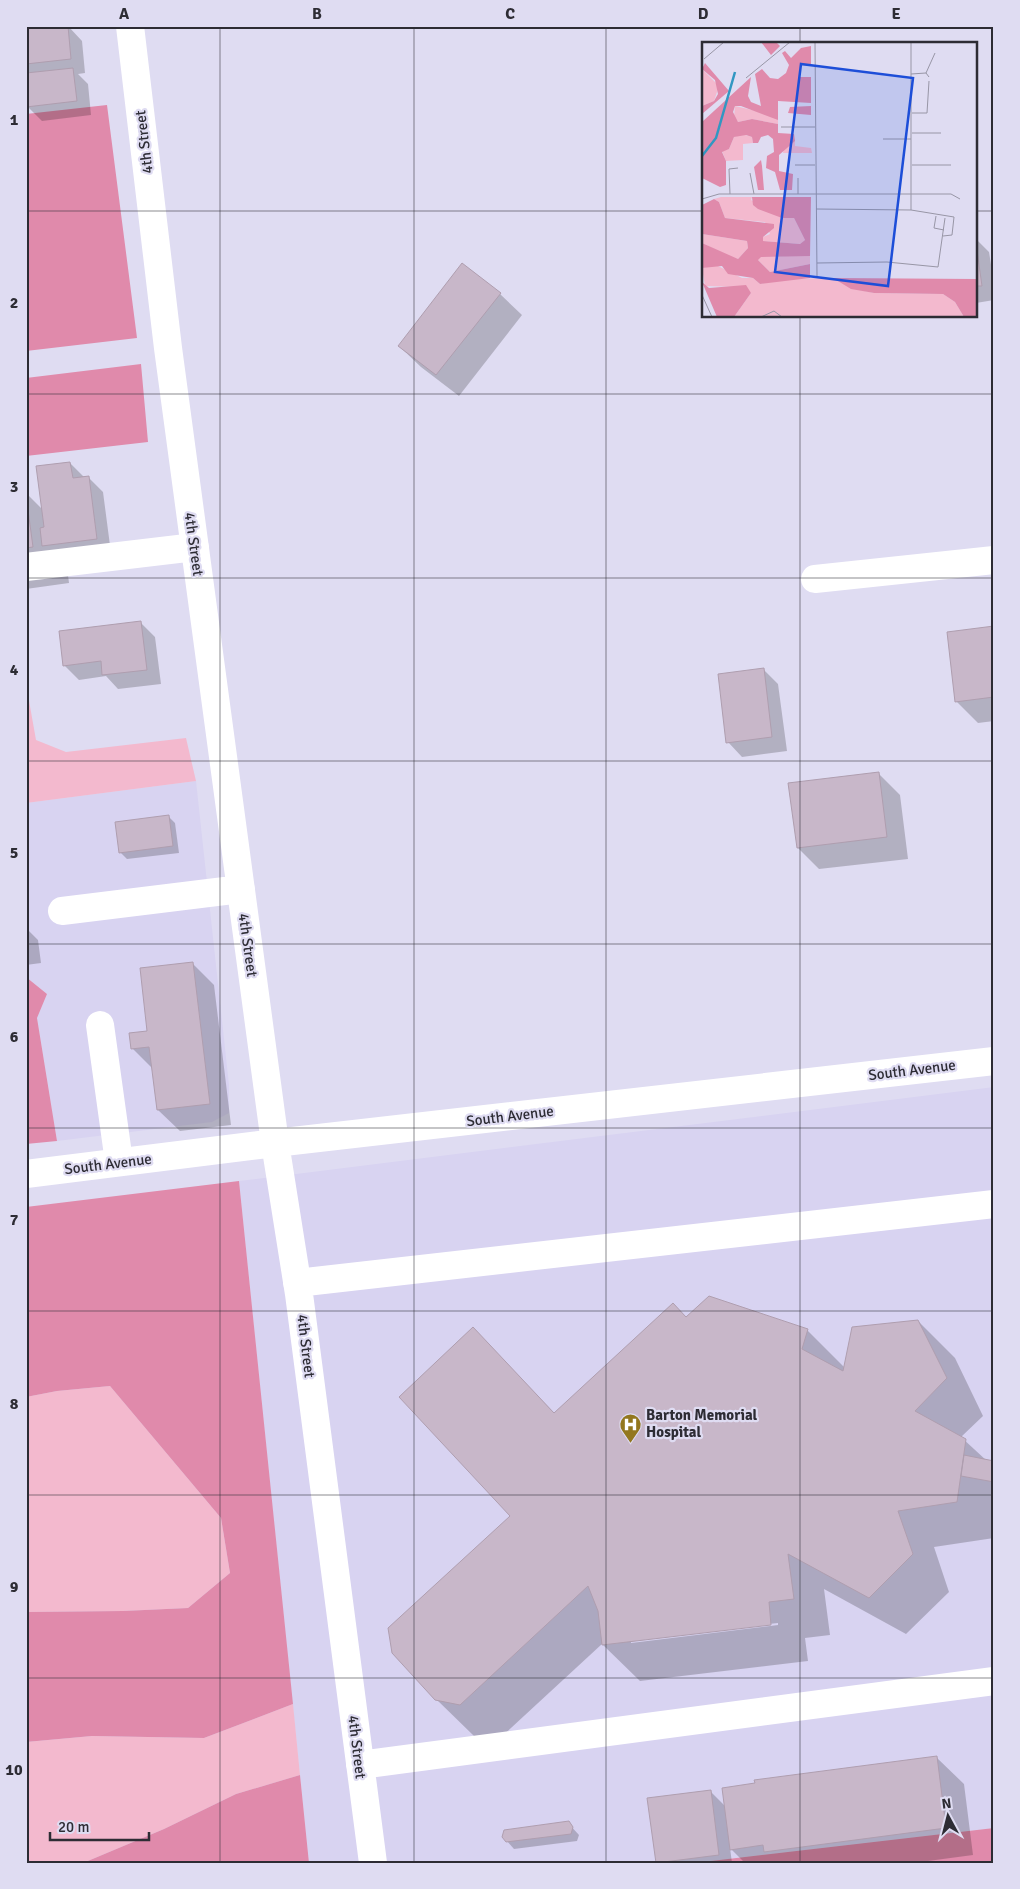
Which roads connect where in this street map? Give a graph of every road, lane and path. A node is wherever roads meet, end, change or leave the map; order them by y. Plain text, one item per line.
1 (130, 26) edge
2 (195, 548) junction
3 (994, 560) edge
4 (26, 567) edge
5 (815, 579) dead end
6 (241, 889) junction
7 (62, 911) dead end
8 (100, 1025) dead end
9 (994, 1061) edge
10 (275, 1143) junction
11 (119, 1162) junction
12 (26, 1174) edge
13 (994, 1204) edge
14 (297, 1283) junction
15 (994, 1681) edge
16 (360, 1765) junction
17 (372, 1863) edge

1 - 2 street, 4th Street
2 - 4 street
2 - 6 street, 4th Street
3 - 5 street
6 - 7 street
6 - 10 street, 4th Street
8 - 11 street
9 - 10 street, South Avenue
10 - 11 street, South Avenue
10 - 14 street, 4th Street
11 - 12 street, South Avenue
13 - 14 street
14 - 16 street, 4th Street
15 - 16 street
16 - 17 street, 4th Street

